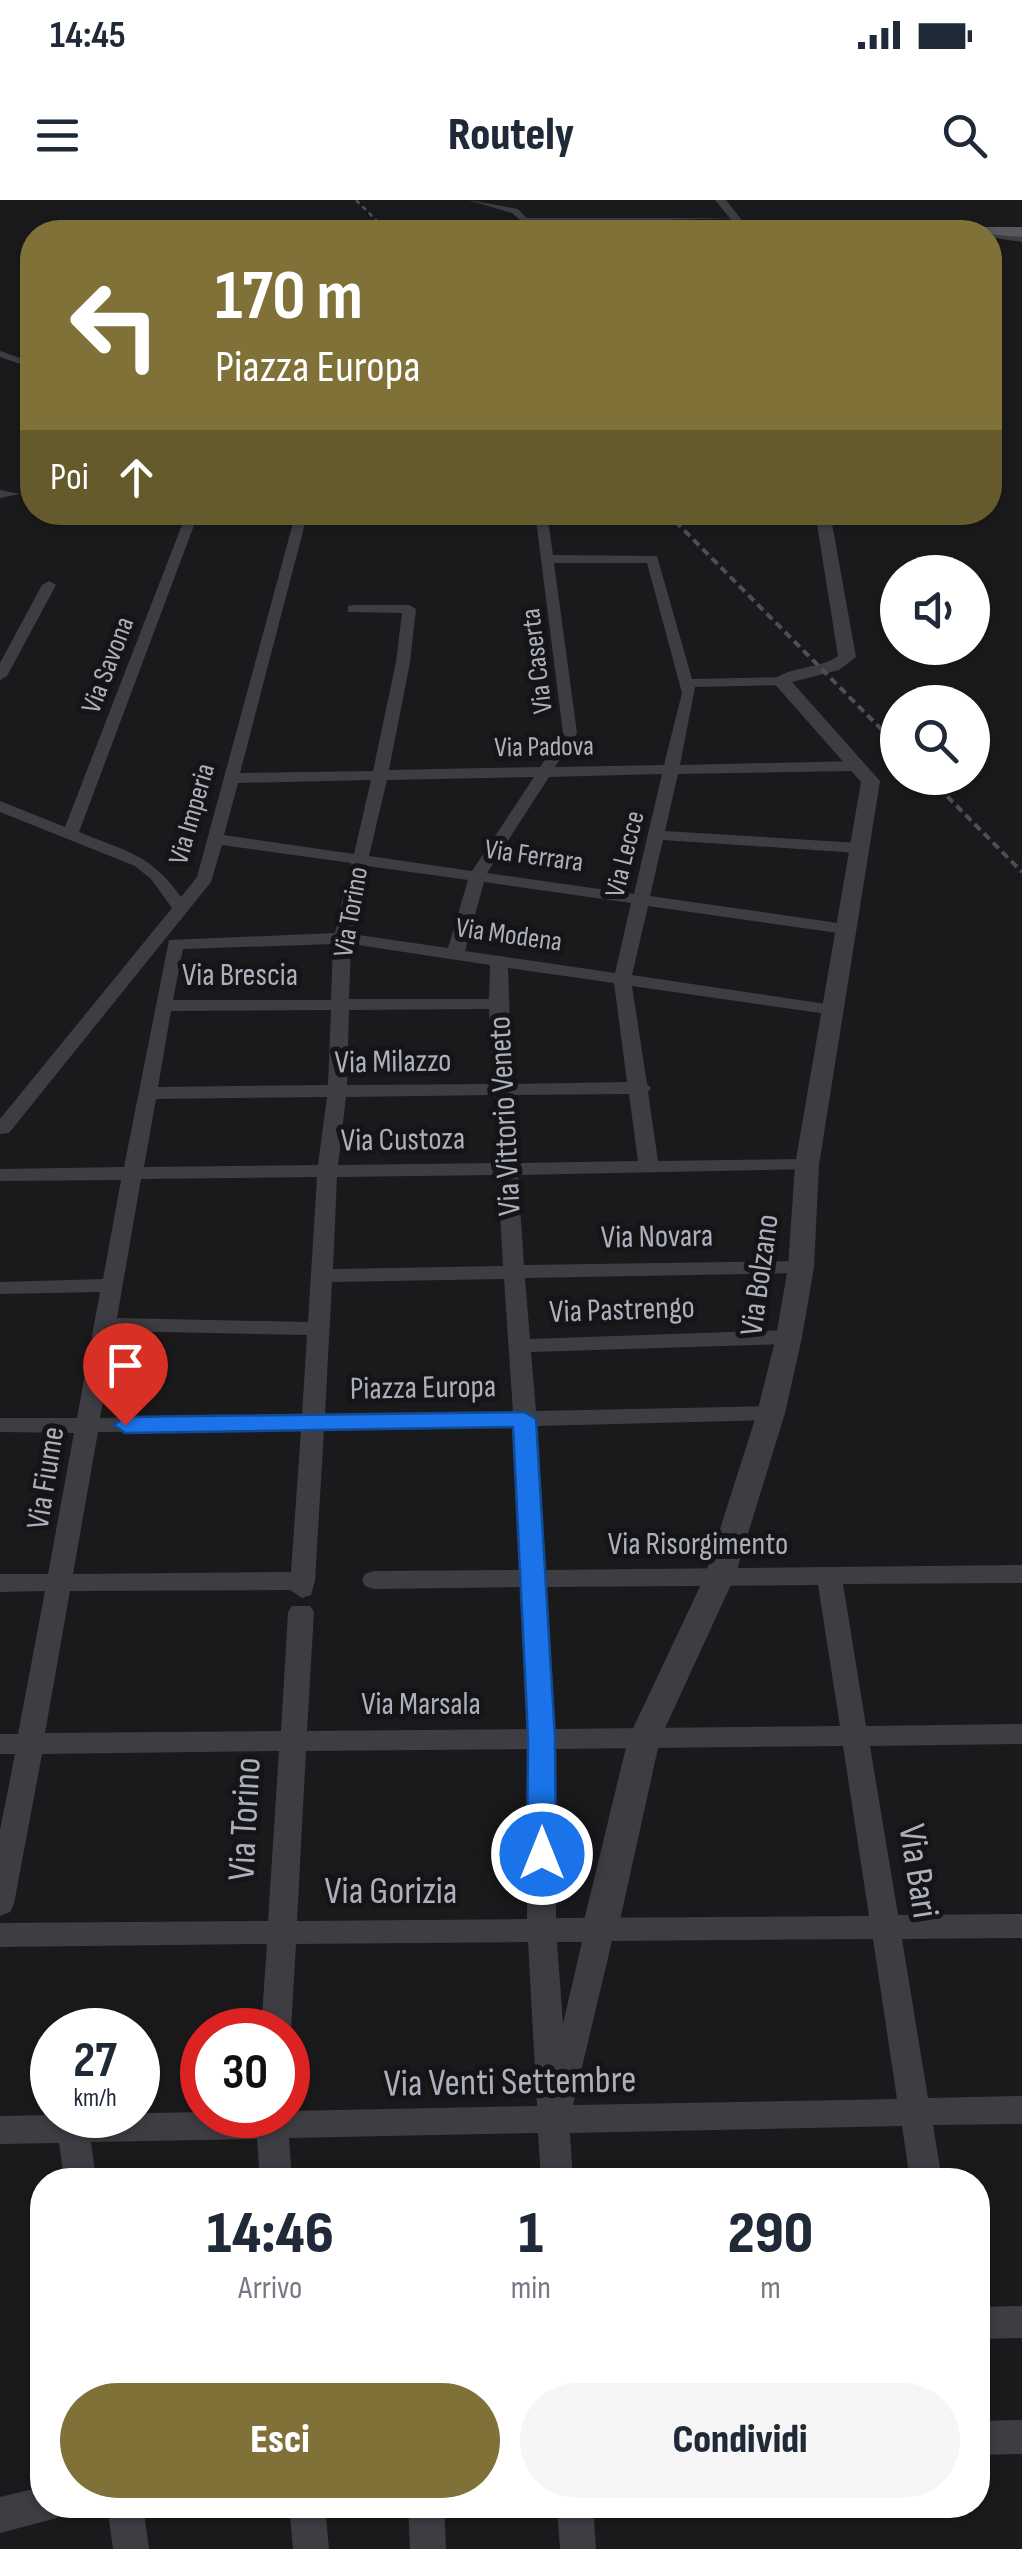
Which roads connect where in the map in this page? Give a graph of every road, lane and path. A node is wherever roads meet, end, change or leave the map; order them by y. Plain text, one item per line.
1 (472, 200) edge
2 (720, 200) edge
3 (734, 218) joint
4 (523, 220) edge
5 (630, 220) edge
6 (188, 525) edge
7 (299, 525) edge
8 (543, 525) edge
9 (824, 525) edge
10 (550, 559) junction
11 (49, 585) dead end
12 (352, 609) dead end
13 (0, 676) edge
14 (781, 681) junction
15 (689, 682) junction
16 (857, 766) junction
17 (672, 770) junction
18 (544, 772) junction
19 (380, 776) junction
20 (232, 778) junction
21 (0, 806) edge
22 (70, 834) junction
23 (658, 836) junction
24 (216, 838) junction
25 (859, 848) junction
26 (360, 859) junction
27 (477, 876) junction
28 (642, 900) junction
29 (180, 909) junction
30 (845, 929) junction
31 (342, 938) junction
32 (175, 944) joint
33 (455, 954) junction
34 (500, 961) junction
35 (622, 979) junction
36 (498, 1004) junction
37 (339, 1005) junction
38 (163, 1006) junction
39 (834, 1010) junction
40 (640, 1088) junction
41 (502, 1090) junction
42 (337, 1092) junction
43 (146, 1094) junction
44 (1, 1131) edge
45 (807, 1165) junction
46 (650, 1166) junction
47 (509, 1169) junction
48 (327, 1171) junction
49 (131, 1172) junction
50 (0, 1175) edge
51 (801, 1267) junction
52 (514, 1272) junction
53 (322, 1276) junction
54 (109, 1286) junction
55 (0, 1288) edge
56 (103, 1324) junction
57 (319, 1328) junction
58 (789, 1337) junction
59 (518, 1346) junction
60 (770, 1414) junction
61 (524, 1419) junction
62 (314, 1423) junction
63 (0, 1425) edge
64 (87, 1425) junction
65 (1022, 1574) edge
66 (829, 1575) junction
67 (720, 1576) junction
68 (533, 1578) junction
69 (374, 1580) dead end
70 (61, 1582) junction
71 (0, 1583) edge
72 (302, 1594) junction
73 (1022, 1734) edge
74 (855, 1737) junction
75 (541, 1738) junction
76 (292, 1740) junction
77 (644, 1740) junction
78 (0, 1744) edge
79 (30, 1744) junction
80 (0, 1904) edge
81 (1022, 1926) edge
82 (887, 1928) junction
83 (600, 1929) junction
84 (282, 1931) junction
85 (542, 1931) junction
86 (0, 1935) edge
87 (277, 2008) edge
88 (1022, 2110) edge
89 (917, 2111) junction
90 (310, 2121) edge
91 (555, 2122) junction
92 (0, 2130) edge
93 (30, 2130) edge
94 (74, 2138) edge
95 (272, 2138) edge
96 (78, 2168) edge
97 (275, 2168) edge
98 (557, 2168) edge
99 (924, 2168) edge
100 (1022, 2322) edge
101 (990, 2323) edge
102 (1022, 2437) edge
103 (990, 2438) edge
104 (30, 2508) edge
105 (0, 2515) edge
106 (127, 2518) edge
107 (308, 2518) edge
108 (427, 2518) edge
109 (576, 2518) edge
110 (131, 2549) edge
111 (310, 2549) edge
112 (428, 2549) edge
113 (578, 2549) edge

1 - 4 street
2 - 3 street
3 - 5 street
6 - 22 street, Via Savona
7 - 20 street, Via Imperia
8 - 10 street, Via Caserta
9 - 14 street
10 - 15 street, Via Lecce
10 - 18 street, Via Caserta
11 - 13 street
12 - 19 street, Via Torino
14 - 15 street
14 - 16 street
15 - 17 street, Via Lecce
16 - 17 street, Via Padova
16 - 25 street, Via Bolzano
17 - 18 street, Via Padova
17 - 23 street, Via Lecce
18 - 19 street, Via Padova
18 - 27 street, Via Caserta
19 - 20 street, Via Padova
19 - 26 street, Via Torino
20 - 24 street, Via Imperia
21 - 22 street
22 - 29 street
23 - 25 street
23 - 28 street, Via Lecce
24 - 26 street, Via Ferrara
24 - 29 street, Via Imperia
25 - 30 street, Via Bolzano
26 - 27 street, Via Ferrara
26 - 31 street, Via Torino
27 - 28 street, Via Ferrara
27 - 33 street, Via Caserta
28 - 30 street, Via Ferrara
28 - 35 street, Via Lecce
29 - 44 street, Via Imperia
30 - 39 street, Via Bolzano
31 - 32 street, Via Modena
31 - 33 street, Via Modena
31 - 37 street, Via Torino
32 - 38 street, Via Fiume
33 - 34 street, Via Modena
34 - 35 street, Via Modena
34 - 36 street, Via Vittorio Veneto
35 - 39 street, Via Modena
35 - 40 street, Via Lecce
36 - 37 street, Via Brescia
36 - 41 street, Via Vittorio Veneto
37 - 38 street, Via Brescia
37 - 42 street, Via Torino
38 - 43 street, Via Fiume
39 - 45 street, Via Bolzano
40 - 41 street, Via Milazzo
40 - 46 street, Via Lecce
41 - 42 street, Via Milazzo
41 - 47 street, Via Vittorio Veneto
42 - 43 street, Via Milazzo
42 - 48 street, Via Torino
43 - 49 street, Via Fiume
45 - 46 street, Via Custoza
45 - 51 street, Via Bolzano
46 - 47 street, Via Custoza
47 - 48 street, Via Custoza
47 - 52 street, Via Vittorio Veneto
48 - 49 street, Via Custoza
48 - 53 street, Via Torino
49 - 50 street, Via Custoza
49 - 54 street, Via Fiume
51 - 52 street, Via Novara
51 - 58 street, Via Bolzano
52 - 53 street
52 - 59 street, Piazza Europa
53 - 57 street, Piazza Europa
54 - 55 street
54 - 56 street, Via Fiume
56 - 57 street
56 - 64 street, Via Fiume
57 - 62 street, Piazza Europa
58 - 59 street, Via Pastrengo
58 - 60 street, Via Bolzano
59 - 61 street, Piazza Europa
60 - 61 street
60 - 67 street, Via Bolzano
61 - 62 street, Piazza Europa
61 - 68 street
62 - 64 street
62 - 72 street, Via Torino
63 - 64 street
64 - 70 street, Via Fiume
65 - 66 street, Via Risorgimento
66 - 67 street, Via Risorgimento
66 - 74 street, Via Bari
67 - 68 street, Via Risorgimento
67 - 77 street, Via Bolzano
68 - 69 street, Via Risorgimento
68 - 75 street
70 - 71 street
70 - 72 street
70 - 79 street, Via Fiume
72 - 76 street, Via Torino
73 - 74 street, Via Marsala
74 - 77 street, Via Marsala
74 - 82 street, Via Bari
75 - 76 street, Via Marsala
75 - 77 street, Via Marsala
75 - 85 street
76 - 79 street, Via Marsala
76 - 84 street, Via Torino
77 - 83 street, Via Bolzano
78 - 79 street, Via Marsala
79 - 80 street, Via Fiume
81 - 82 street, Via Gorizia
82 - 83 street, Via Gorizia
82 - 89 street, Via Bari
83 - 85 street, Via Gorizia
83 - 91 street
84 - 85 street, Via Gorizia
84 - 86 street, Via Gorizia
84 - 87 street, Via Torino
85 - 91 street
88 - 89 street, Via Venti Settembre
89 - 91 street, Via Venti Settembre
89 - 99 street, Via Bari
90 - 91 street, Via Venti Settembre
91 - 98 street
92 - 93 street, Via Venti Settembre
94 - 96 street
95 - 97 street
100 - 101 street
102 - 103 street
104 - 105 street
106 - 110 street
107 - 111 street
108 - 112 street
109 - 113 street

